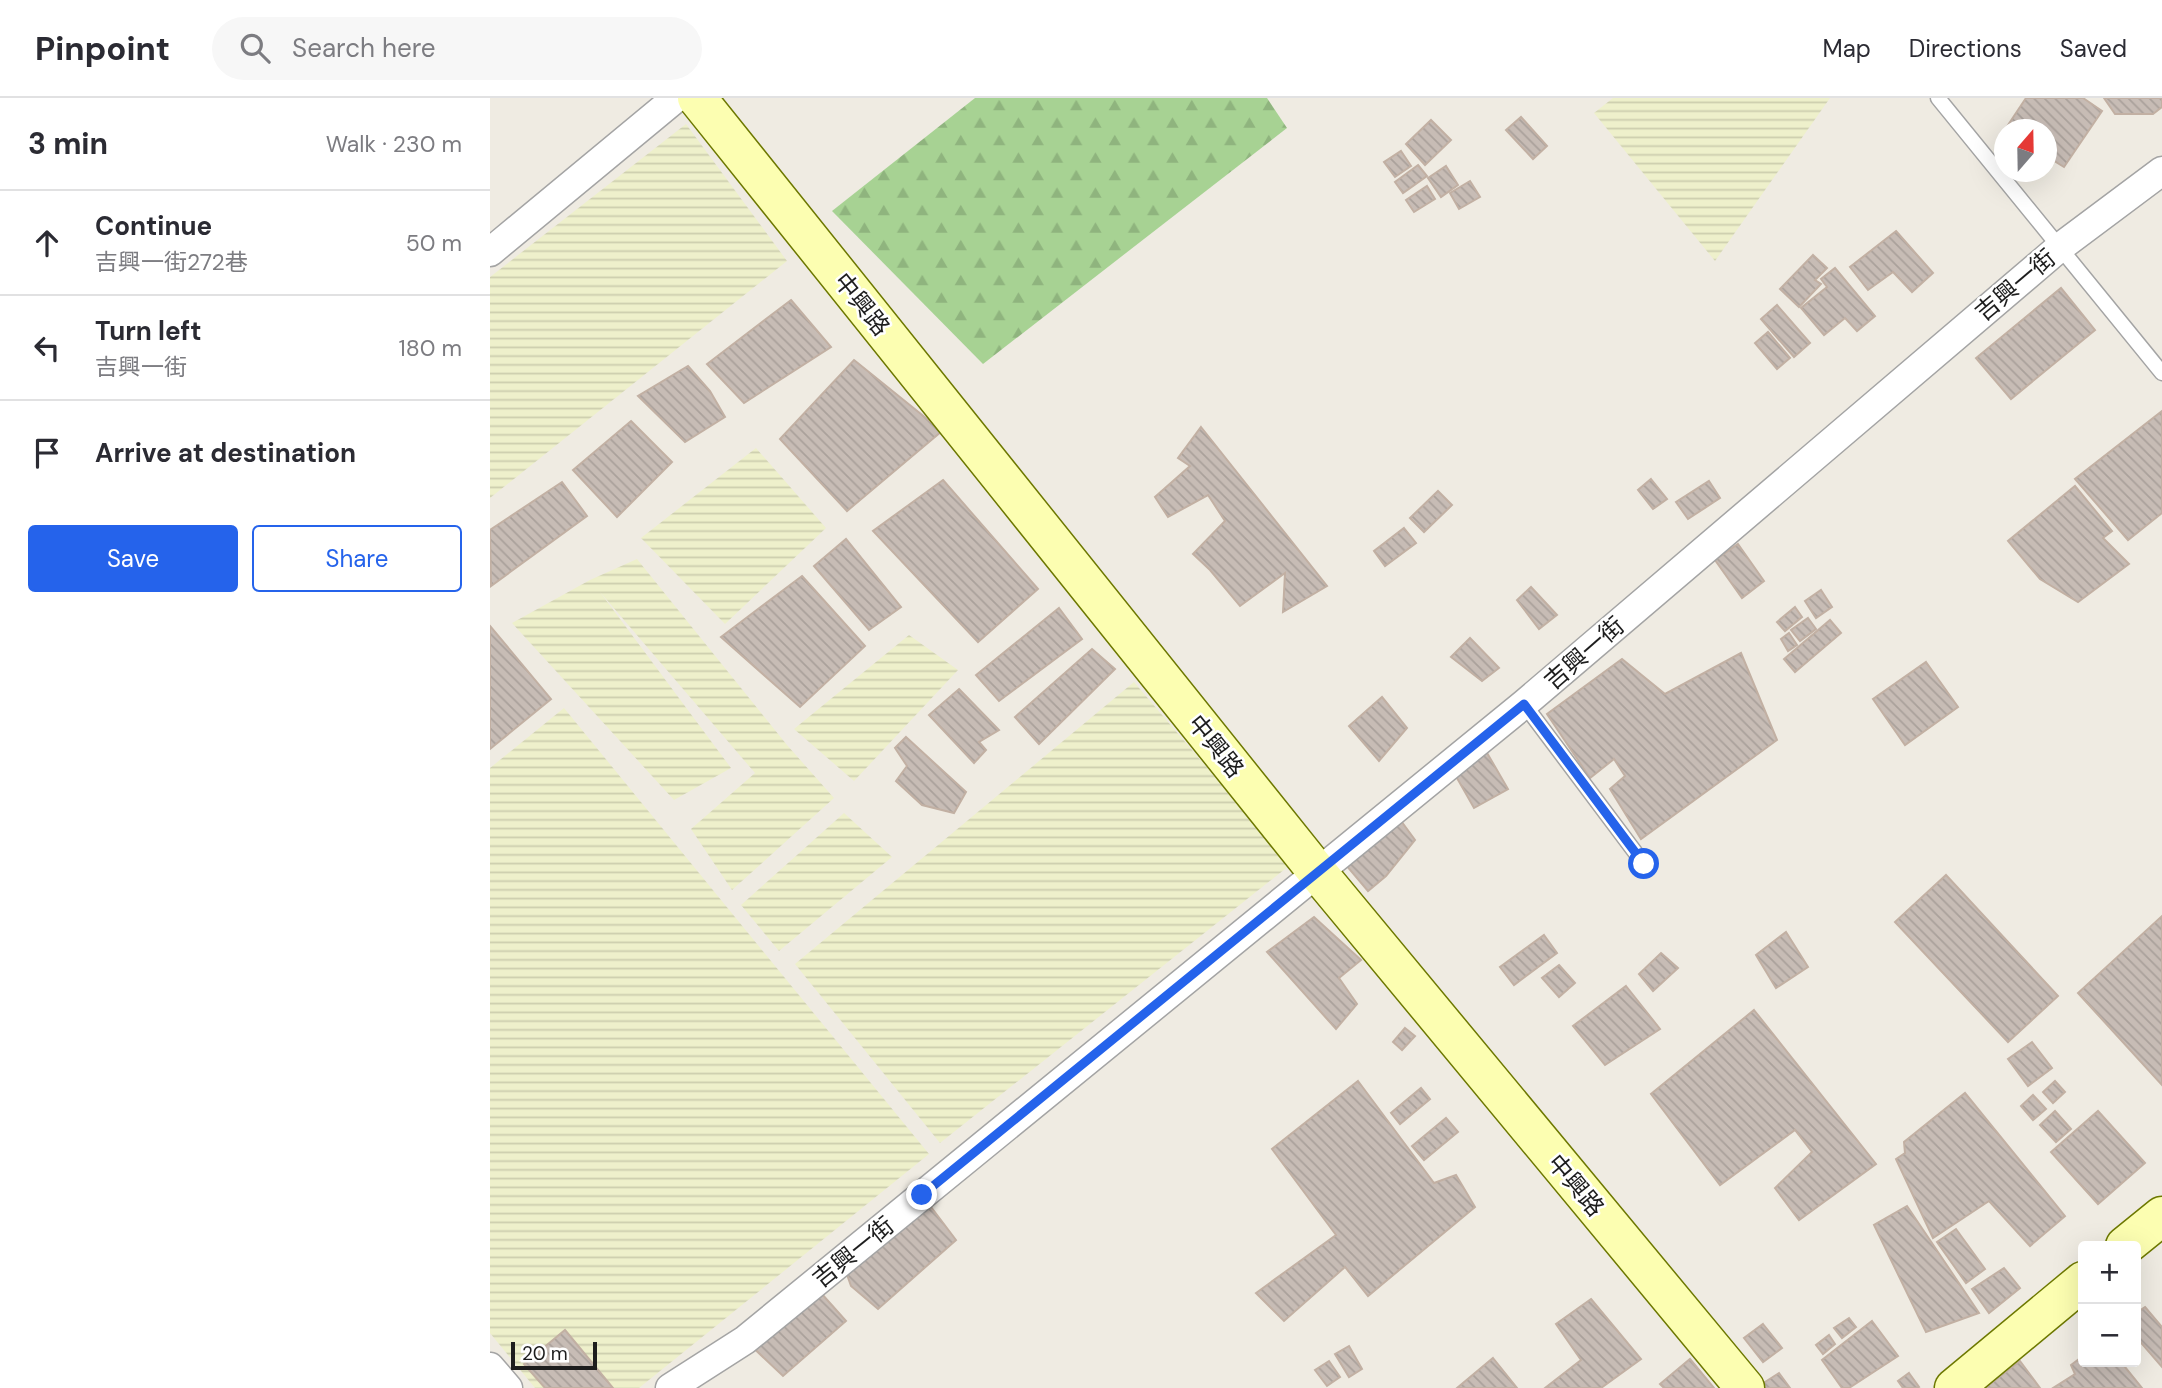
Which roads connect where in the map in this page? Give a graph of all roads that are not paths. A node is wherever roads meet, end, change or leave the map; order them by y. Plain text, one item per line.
1 (676, 98) edge
2 (697, 98) edge
3 (1938, 98) edge
4 (2162, 171) edge
5 (2059, 248) junction
6 (490, 252) edge
7 (2162, 373) edge
8 (1524, 704) junction
9 (1644, 864) dead end
10 (1318, 873) junction
11 (2162, 1216) edge
12 (2131, 1241) edge
13 (2078, 1285) edge
14 (490, 1367) edge
15 (508, 1388) edge
16 (670, 1388) edge
17 (1745, 1388) edge
18 (1954, 1388) edge

1 - 6 street
2 - 10 street, 中興路
3 - 5 lane
4 - 5 street, 吉興一街
5 - 7 lane
5 - 8 street, 吉興一街
8 - 9 lane
8 - 10 street, 吉興一街
10 - 16 street, 吉興一街
10 - 17 street, 中興路
11 - 12 street
13 - 18 street
14 - 15 street

